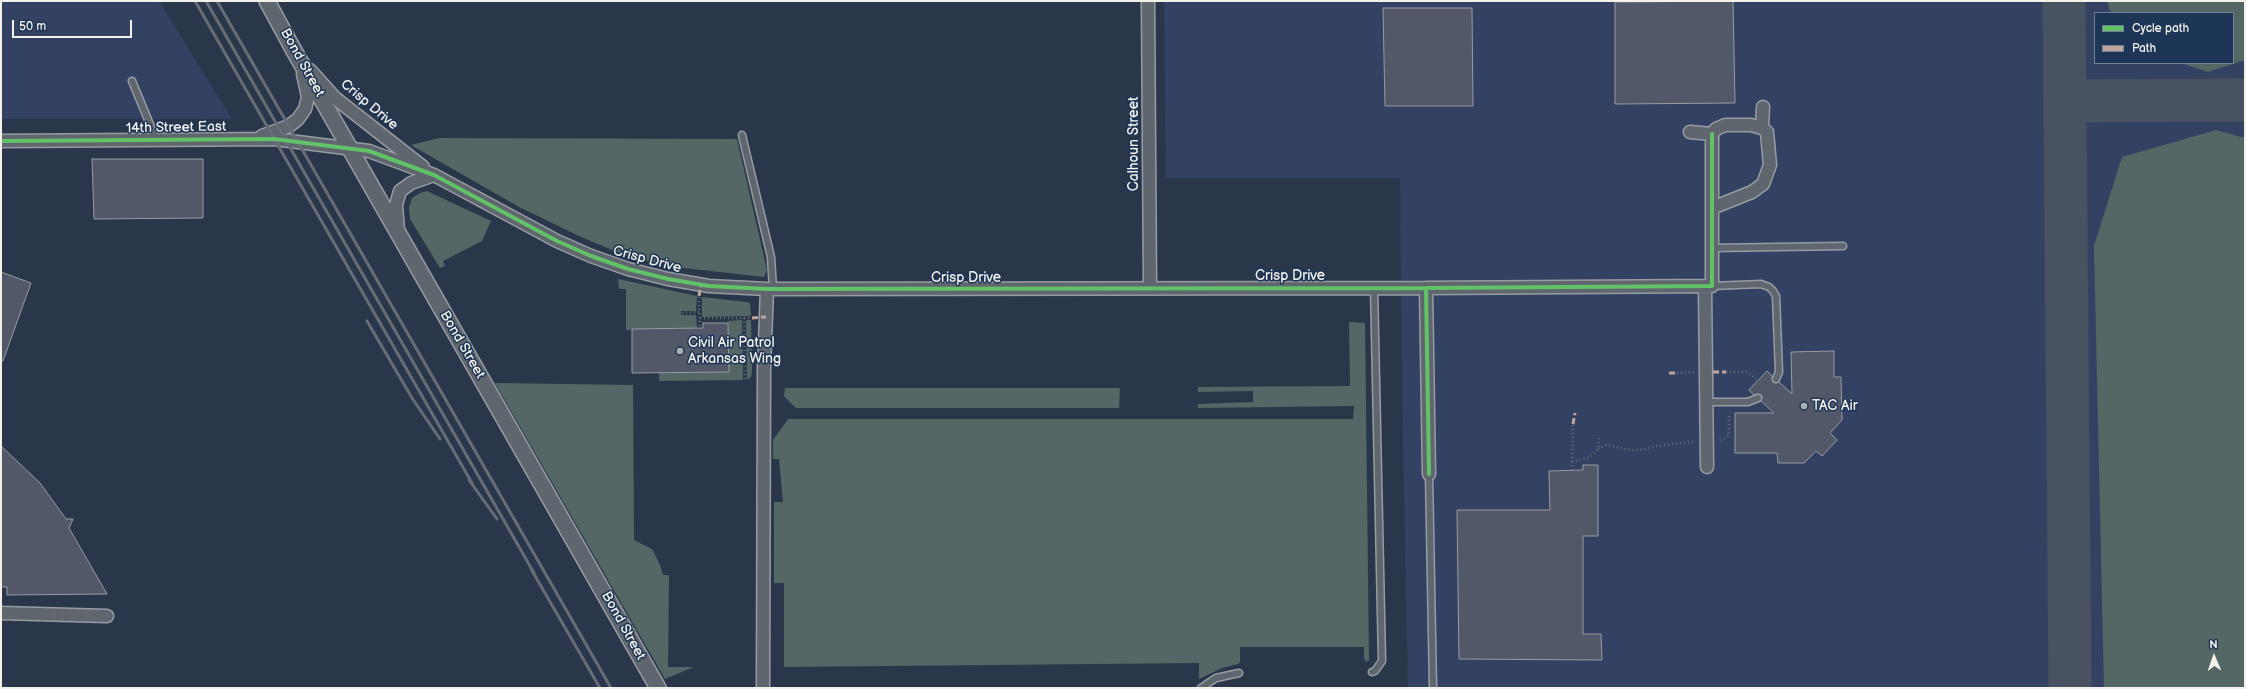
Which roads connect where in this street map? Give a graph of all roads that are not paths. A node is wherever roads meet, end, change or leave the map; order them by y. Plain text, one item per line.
1 (267, 1) edge
2 (1148, 1) edge
3 (292, 49) junction
4 (132, 81) dead end
5 (1763, 106) dead end
6 (1762, 128) junction
7 (1690, 132) dead end
8 (1712, 134) junction
9 (742, 135) dead end
10 (156, 139) junction
11 (240, 139) junction
12 (1, 141) edge
13 (350, 148) junction
14 (434, 175) junction
15 (1712, 208) junction
16 (398, 234) junction
17 (1843, 246) dead end
18 (1712, 248) junction
19 (1709, 286) junction
20 (1374, 287) junction
21 (1150, 288) junction
22 (1426, 288) junction
23 (770, 289) junction
24 (1776, 379) dead end
25 (1758, 398) dead end
26 (1707, 402) junction
27 (1707, 467) dead end
28 (1430, 474) joint
29 (1, 613) edge
30 (107, 616) dead end
31 (1372, 672) dead end
32 (1239, 673) dead end
33 (658, 688) edge
34 (763, 688) edge
35 (1201, 688) edge
36 (1433, 688) edge

1 - 3 street, Bond Street
2 - 21 street, Calhoun Street
3 - 11 street
3 - 13 street, Bond Street
3 - 14 street, Crisp Drive
4 - 10 lane
5 - 6 street
6 - 8 street
6 - 15 street
7 - 8 street
8 - 15 street
9 - 23 lane
10 - 11 street, 14th Street East
10 - 12 street, 14th Street East
11 - 13 street, 14th Street East
13 - 14 street, Crisp Drive
13 - 16 street, Bond Street
14 - 16 street
14 - 23 street, Crisp Drive
15 - 18 street
16 - 33 street, Bond Street
17 - 18 lane
18 - 19 street
19 - 22 street, Crisp Drive
19 - 24 lane
19 - 26 street
20 - 21 street, Crisp Drive
20 - 22 street, Crisp Drive
20 - 31 lane
21 - 23 street, Crisp Drive
22 - 28 street
23 - 34 street
25 - 26 lane
26 - 27 street
28 - 36 lane
29 - 30 street
32 - 35 lane

